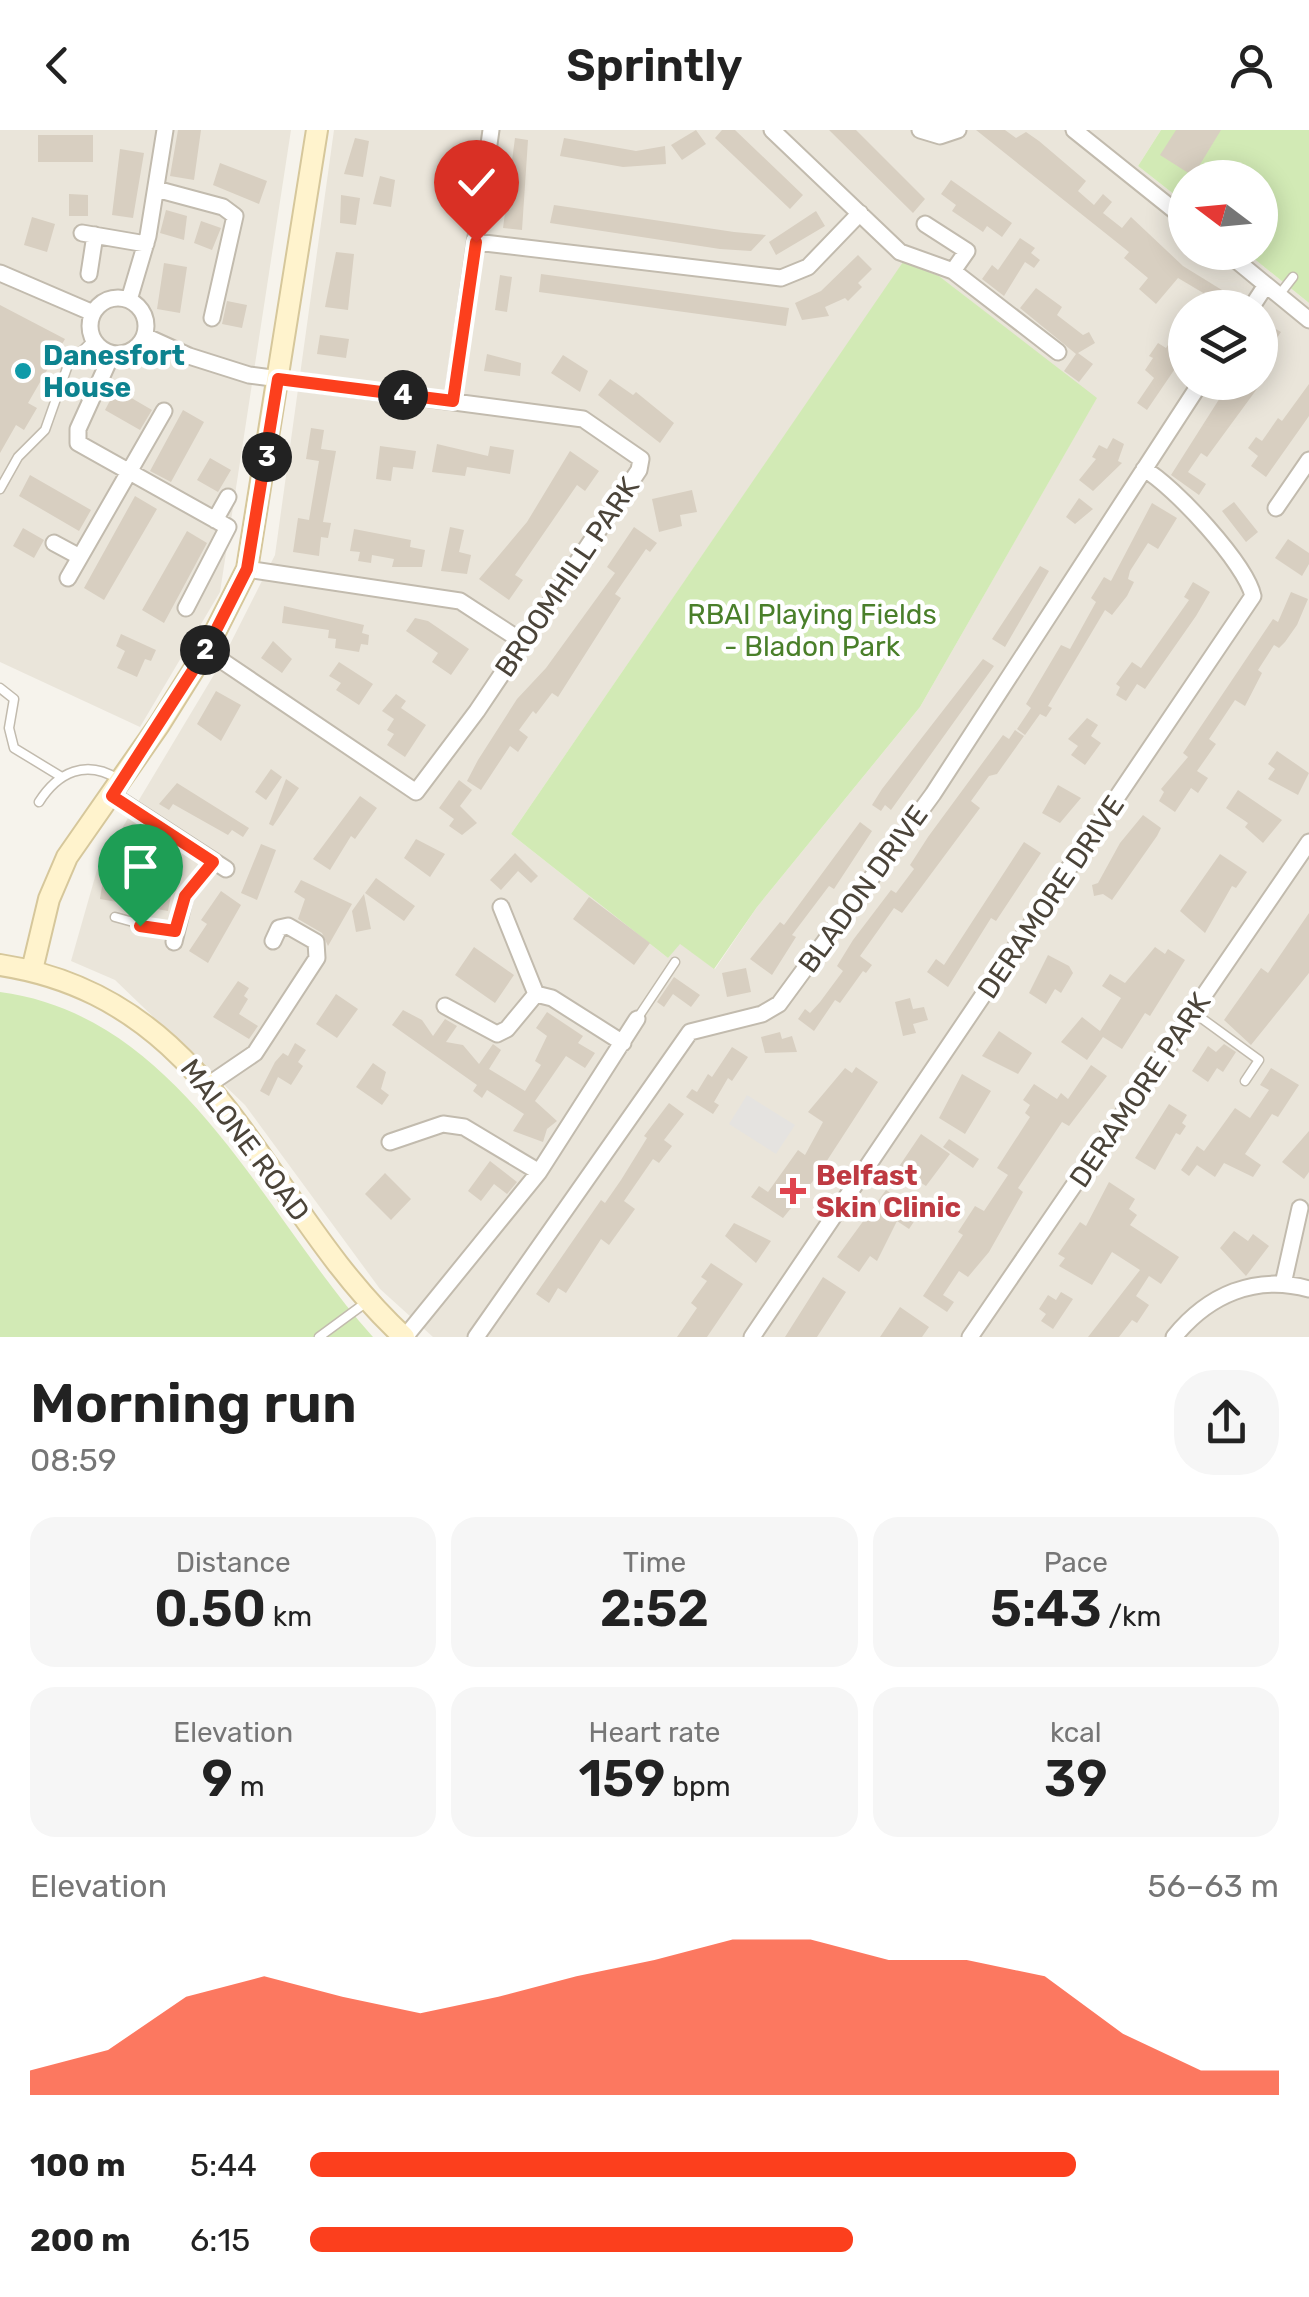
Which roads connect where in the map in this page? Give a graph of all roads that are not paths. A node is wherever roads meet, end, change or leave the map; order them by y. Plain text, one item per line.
1 (164, 130) edge
2 (317, 130) edge
3 (491, 130) edge
4 (772, 130) edge
5 (920, 130) edge
6 (958, 130) edge
7 (1074, 130) edge
8 (156, 189) junction
9 (1168, 205) edge
10 (860, 213) junction
11 (925, 224) dead end
12 (476, 242) junction
13 (146, 244) junction
14 (1248, 270) edge
15 (953, 271) junction
16 (0, 273) edge
17 (89, 274) dead end
18 (1293, 277) dead end
19 (1273, 290) joint
20 (1278, 294) edge
21 (129, 300) junction
22 (93, 313) junction
23 (212, 318) dead end
24 (1309, 320) edge
25 (145, 336) junction
26 (93, 340) junction
27 (1058, 352) dead end
28 (112, 354) junction
29 (278, 379) junction
30 (1189, 400) edge
31 (453, 401) junction
32 (164, 411) dead end
33 (1309, 460) edge
34 (1144, 469) junction
35 (129, 472) junction
36 (0, 489) edge
37 (228, 497) dead end
38 (1276, 508) dead end
39 (221, 524) junction
40 (54, 542) dead end
41 (80, 557) junction
42 (247, 569) junction
43 (68, 578) dead end
44 (186, 608) dead end
45 (523, 642) junction
46 (206, 650) junction
47 (0, 688) edge
48 (60, 776) junction
49 (117, 788) junction
50 (39, 802) dead end
51 (1309, 842) edge
52 (501, 908) dead end
53 (116, 917) dead end
54 (170, 934) joint
55 (272, 941) dead end
56 (676, 962) dead end
57 (0, 965) edge
58 (32, 970) junction
59 (536, 994) junction
60 (446, 1006) dead end
61 (1193, 1012) junction
62 (637, 1019) joint
63 (623, 1042) junction
64 (1245, 1081) dead end
65 (208, 1085) junction
66 (390, 1142) dead end
67 (539, 1172) junction
68 (1300, 1208) dead end
69 (1283, 1284) junction
70 (1309, 1289) edge
71 (368, 1301) junction
72 (319, 1337) edge
73 (404, 1337) edge
74 (476, 1337) edge
75 (752, 1337) edge
76 (970, 1337) edge
77 (1174, 1337) edge

1 - 8 street
2 - 29 street
3 - 12 street
4 - 10 street
5 - 6 street
7 - 9 street
8 - 13 street
8 - 23 street
10 - 12 street
10 - 15 street
11 - 15 street
12 - 31 street
13 - 17 street
13 - 21 street
14 - 19 street
15 - 27 street
16 - 22 street
18 - 19 lane
20 - 24 street
21 - 22 street
21 - 25 street
22 - 26 street
25 - 28 street
25 - 29 street, BROOMHILL PARK
26 - 28 street
26 - 36 lane
28 - 35 street
29 - 31 street, BROOMHILL PARK
29 - 42 street
30 - 34 street, BLADON DRIVE
31 - 45 street, BROOMHILL PARK
32 - 35 street
33 - 38 street
34 - 74 street, BLADON DRIVE
34 - 75 street, DERAMORE DRIVE
35 - 39 street
35 - 41 street
37 - 39 street
39 - 44 street
40 - 41 street
41 - 43 street
42 - 45 street
42 - 46 street
45 - 46 street, BROOMHILL PARK
46 - 49 street
47 - 48 lane
48 - 49 lane
48 - 50 lane
49 - 54 street
49 - 58 street
51 - 61 street, DERAMORE PARK
52 - 59 street
53 - 54 lane
55 - 65 street
56 - 62 lane
57 - 58 street, MALONE ROAD
58 - 65 street, MALONE ROAD
59 - 60 street
59 - 63 street
61 - 64 lane
61 - 76 street, DERAMORE PARK
62 - 63 street
63 - 67 street
65 - 71 street, MALONE ROAD
66 - 67 street
67 - 73 street
68 - 69 street
69 - 70 street
69 - 77 street
71 - 72 lane
71 - 73 street, MALONE ROAD

